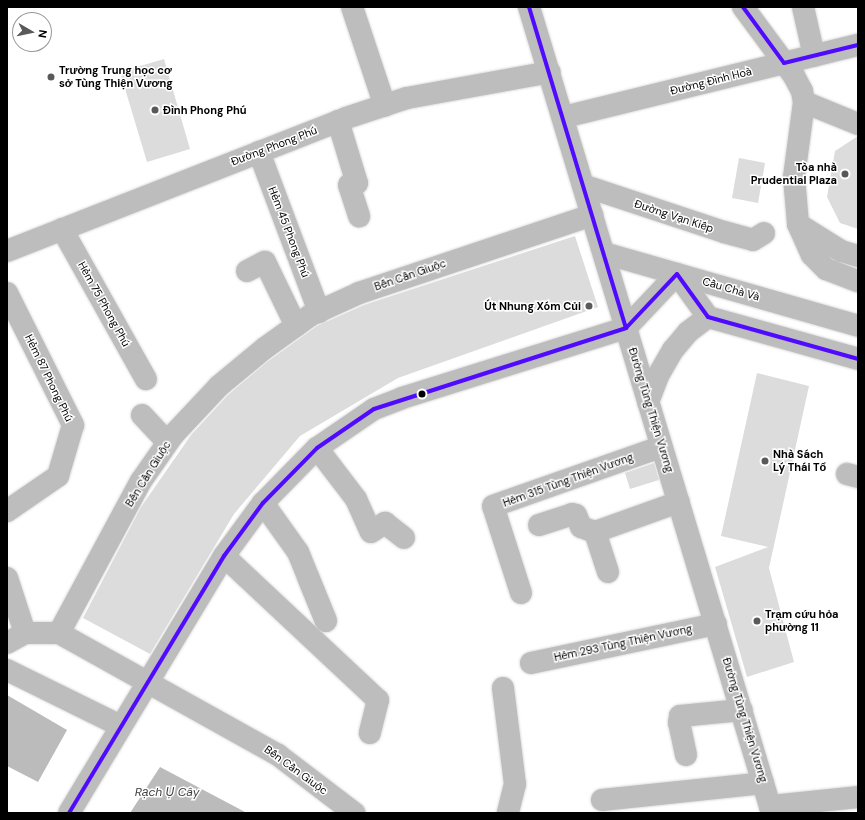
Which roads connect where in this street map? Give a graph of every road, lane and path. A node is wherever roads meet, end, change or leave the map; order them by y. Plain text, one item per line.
1 (352, 7) edge
2 (529, 7) edge
3 (743, 7) edge
4 (804, 7) edge
5 (858, 45) edge
6 (814, 56) junction
7 (784, 63) junction
8 (550, 72) junction
9 (804, 102) junction
10 (385, 106) junction
11 (564, 117) junction
12 (338, 121) junction
13 (858, 124) edge
14 (259, 152) junction
15 (584, 186) junction
16 (592, 215) junction
17 (359, 216) dead end
18 (798, 224) junction
19 (62, 229) junction
20 (764, 233) dead end
21 (7, 251) edge
22 (604, 253) junction
23 (858, 256) edge
24 (247, 271) dead end
25 (677, 274) junction
26 (858, 281) edge
27 (7, 293) edge
28 (319, 312) junction
29 (708, 317) junction
30 (296, 326) junction
31 (858, 326) edge
32 (626, 328) junction
33 (858, 359) edge
34 (146, 379) dead end
35 (648, 402) junction
36 (142, 415) dead end
37 (168, 442) junction
38 (661, 447) junction
39 (317, 448) junction
40 (679, 502) junction
41 (263, 503) junction
42 (7, 511) edge
43 (540, 525) dead end
44 (595, 532) junction
45 (404, 538) dead end
46 (224, 556) junction
47 (608, 572) dead end
48 (308, 577) dead end
49 (7, 578) edge
50 (521, 593) dead end
51 (716, 624) junction
52 (59, 633) junction
53 (16, 638) edge
54 (531, 663) dead end
55 (7, 670) edge
56 (149, 682) junction
57 (503, 688) dead end
58 (742, 710) junction
59 (370, 733) dead end
60 (116, 734) junction
61 (686, 755) dead end
62 (763, 783) junction
63 (858, 797) edge
64 (602, 800) dead end
65 (771, 809) edge
66 (70, 813) edge
67 (354, 813) edge
68 (509, 813) edge

1 - 10 street
2 - 8 street, Đường Tùng Thiện Vương
3 - 7 street
4 - 6 street
5 - 6 street, Đường Đình Hoà
6 - 7 street, Đường Đình Hoà
7 - 9 street
7 - 11 street, Đường Đình Hoà
8 - 10 street, Đường Phong Phú
8 - 11 street, Đường Tùng Thiện Vương
9 - 13 street
9 - 18 street
10 - 12 street, Đường Phong Phú
11 - 15 street, Đường Tùng Thiện Vương
12 - 14 street, Đường Phong Phú
12 - 17 street
14 - 19 street, Đường Phong Phú
14 - 28 street, Hẻm 45 Phong Phú
15 - 16 street, Đường Tùng Thiện Vương
15 - 20 street, Đường Vạn Kiếp
16 - 22 street, Đường Tùng Thiện Vương
16 - 28 street, Bến Cần Giuộc
18 - 23 street
18 - 26 street
19 - 21 street, Đường Phong Phú
19 - 34 street, Hẻm 75 Phong Phú
22 - 25 street, Cầu Chà Và
22 - 32 street, Đường Tùng Thiện Vương
24 - 30 street
25 - 29 street
25 - 31 street, Cầu Chà Và
25 - 32 street
27 - 42 street, Hẻm 87 Phong Phú
28 - 30 street, Bến Cần Giuộc
29 - 33 street
29 - 35 street
30 - 37 street, Bến Cần Giuộc
32 - 35 street, Đường Tùng Thiện Vương
32 - 39 street
35 - 38 street, Đường Tùng Thiện Vương
36 - 37 street
37 - 52 street, Bến Cần Giuộc
38 - 40 street, Đường Tùng Thiện Vương
38 - 50 street, Hẻm 315 Tùng Thiện Vương
39 - 41 street
39 - 45 street
40 - 44 street
40 - 51 street, Đường Tùng Thiện Vương
41 - 46 street
41 - 48 street
43 - 44 street
44 - 47 street
46 - 56 street
46 - 59 street
49 - 53 street
51 - 54 street, Hẻm 293 Tùng Thiện Vương
51 - 58 street, Đường Tùng Thiện Vương
52 - 53 street
52 - 56 street, Bến Cần Giuộc
55 - 60 street
56 - 60 street
56 - 67 street, Bến Cần Giuộc
57 - 68 street
58 - 61 street
58 - 62 street, Đường Tùng Thiện Vương
60 - 66 street
62 - 64 street
62 - 65 street, Đường Tùng Thiện Vương
63 - 65 street

